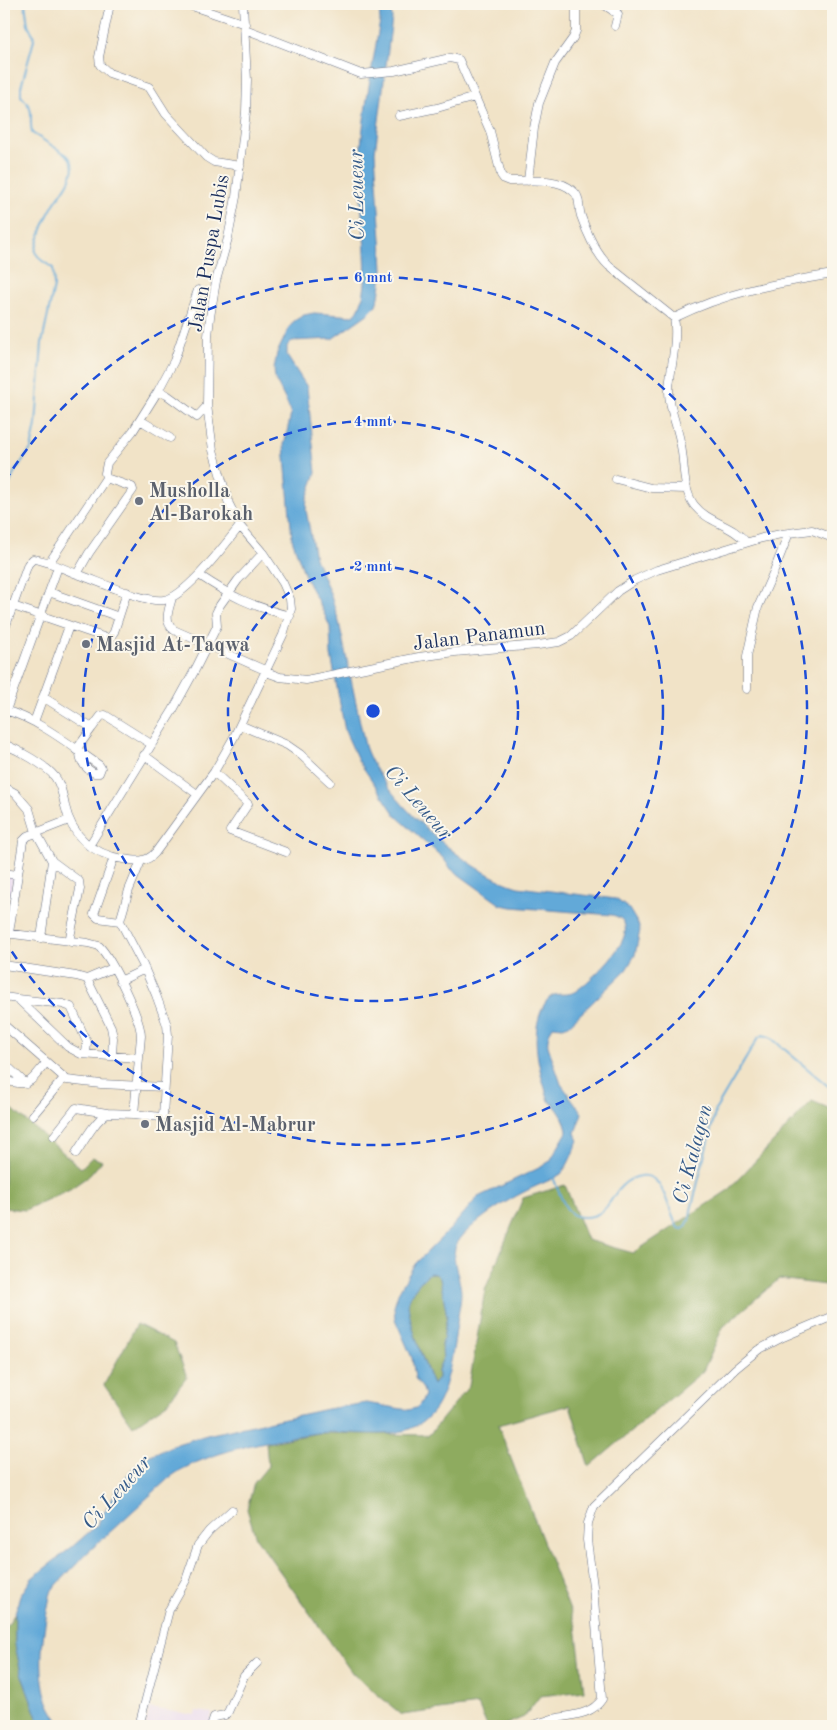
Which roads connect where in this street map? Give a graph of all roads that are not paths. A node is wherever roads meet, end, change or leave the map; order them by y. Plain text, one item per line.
1 (110, 4) edge
2 (186, 4) edge
3 (243, 4) edge
4 (576, 4) edge
5 (603, 4) edge
6 (621, 4) edge
7 (613, 11) junction
8 (245, 26) junction
9 (615, 26) dead end
10 (475, 97) junction
11 (399, 116) dead end
12 (240, 166) junction
13 (528, 181) junction
14 (833, 274) edge
15 (198, 290) dead end
16 (674, 318) junction
17 (158, 391) junction
18 (207, 406) junction
19 (140, 420) junction
20 (170, 438) dead end
21 (106, 478) junction
22 (616, 479) dead end
23 (687, 489) junction
24 (240, 526) junction
25 (789, 533) junction
26 (833, 538) edge
27 (746, 542) junction
28 (263, 553) junction
29 (49, 564) junction
30 (58, 567) junction
31 (76, 574) junction
32 (199, 575) junction
33 (49, 592) junction
34 (127, 592) junction
35 (228, 594) junction
36 (172, 598) junction
37 (4, 604) edge
38 (13, 606) junction
39 (41, 616) junction
40 (290, 616) junction
41 (119, 617) junction
42 (69, 626) junction
43 (4, 631) edge
44 (207, 646) junction
45 (266, 671) junction
46 (747, 689) dead end
47 (43, 697) junction
48 (5, 712) edge
49 (34, 722) junction
50 (240, 725) junction
51 (92, 728) junction
52 (4, 744) edge
53 (151, 744) junction
54 (144, 755) junction
55 (214, 772) junction
56 (330, 782) dead end
57 (4, 786) edge
58 (198, 794) junction
59 (69, 820) junction
60 (36, 832) junction
61 (89, 846) junction
62 (286, 852) dead end
63 (114, 857) junction
64 (52, 861) junction
65 (141, 861) junction
66 (4, 873) edge
67 (17, 875) junction
68 (120, 921) junction
69 (6, 933) edge
70 (41, 938) junction
71 (71, 942) junction
72 (4, 960) edge
73 (4, 965) edge
74 (113, 968) junction
75 (145, 969) junction
76 (87, 979) junction
77 (120, 981) junction
78 (4, 997) edge
79 (18, 999) junction
80 (4, 1025) edge
81 (86, 1054) junction
82 (112, 1056) junction
83 (139, 1058) junction
84 (4, 1063) edge
85 (46, 1063) junction
86 (64, 1078) junction
87 (4, 1080) edge
88 (26, 1084) junction
89 (137, 1086) junction
90 (164, 1087) junction
91 (107, 1113) junction
92 (134, 1114) junction
93 (33, 1115) dead end
94 (54, 1136) dead end
95 (76, 1153) dead end
96 (833, 1316) edge
97 (232, 1510) dead end
98 (257, 1663) dead end
99 (140, 1726) edge
100 (211, 1726) edge
101 (530, 1726) edge

1 - 12 street
2 - 8 street
3 - 8 street, Jalan Puspa Lubis
4 - 13 street
5 - 7 street
6 - 7 street
7 - 9 street
8 - 10 street
8 - 12 street, Jalan Puspa Lubis
10 - 11 street
10 - 13 street
12 - 18 street, Jalan Puspa Lubis
13 - 16 street
14 - 16 street
15 - 17 street
16 - 23 street
17 - 18 street
17 - 19 street
18 - 24 street, Jalan Puspa Lubis
19 - 20 street
19 - 21 street
21 - 29 street
21 - 31 street
22 - 23 street
23 - 27 street
24 - 28 street, Jalan Puspa Lubis
24 - 32 street
25 - 26 street, Jalan Panamun
25 - 27 street, Jalan Panamun
25 - 46 street
27 - 45 street, Jalan Panamun
28 - 35 street
28 - 40 street, Jalan Puspa Lubis
29 - 30 street
29 - 38 street
30 - 31 street
30 - 33 street
31 - 34 street
32 - 35 street
32 - 36 street
33 - 39 street
33 - 41 street
34 - 36 street
34 - 41 street
35 - 40 street
35 - 44 street
36 - 44 street, Jalan Panamun
37 - 38 street
38 - 39 street
38 - 43 street
39 - 42 street
39 - 48 street
40 - 45 street, Jalan Puspa Lubis
41 - 42 street
42 - 47 street
44 - 45 street, Jalan Panamun
44 - 53 street
45 - 50 street, Jalan Puspa Lubis
47 - 49 street
47 - 51 street
48 - 49 street
49 - 51 street
50 - 55 street, Jalan Puspa Lubis
50 - 56 street
51 - 53 street
52 - 59 street
53 - 54 street
54 - 58 street
54 - 61 street
55 - 58 street, Jalan Puspa Lubis
55 - 62 street
57 - 60 street
58 - 65 street, Jalan Puspa Lubis
59 - 60 street
59 - 61 street
60 - 64 street
60 - 67 street
61 - 63 street
63 - 65 street
63 - 68 street
64 - 70 street
64 - 71 street
65 - 68 street
66 - 67 street
67 - 69 street
68 - 75 street
69 - 70 street
69 - 72 street
70 - 71 street
71 - 74 street
73 - 76 street
74 - 76 street
74 - 77 street
75 - 77 street
75 - 90 street
76 - 82 street
77 - 83 street
78 - 79 street
79 - 81 street
79 - 81 street
80 - 85 street
81 - 82 street
82 - 83 street
83 - 89 street
84 - 88 street
85 - 86 street
85 - 88 street
86 - 89 street
86 - 93 street
87 - 88 street
89 - 90 street
89 - 92 street
90 - 92 street
91 - 92 street
91 - 94 street
91 - 95 street
96 - 101 street
97 - 99 street
98 - 100 street

